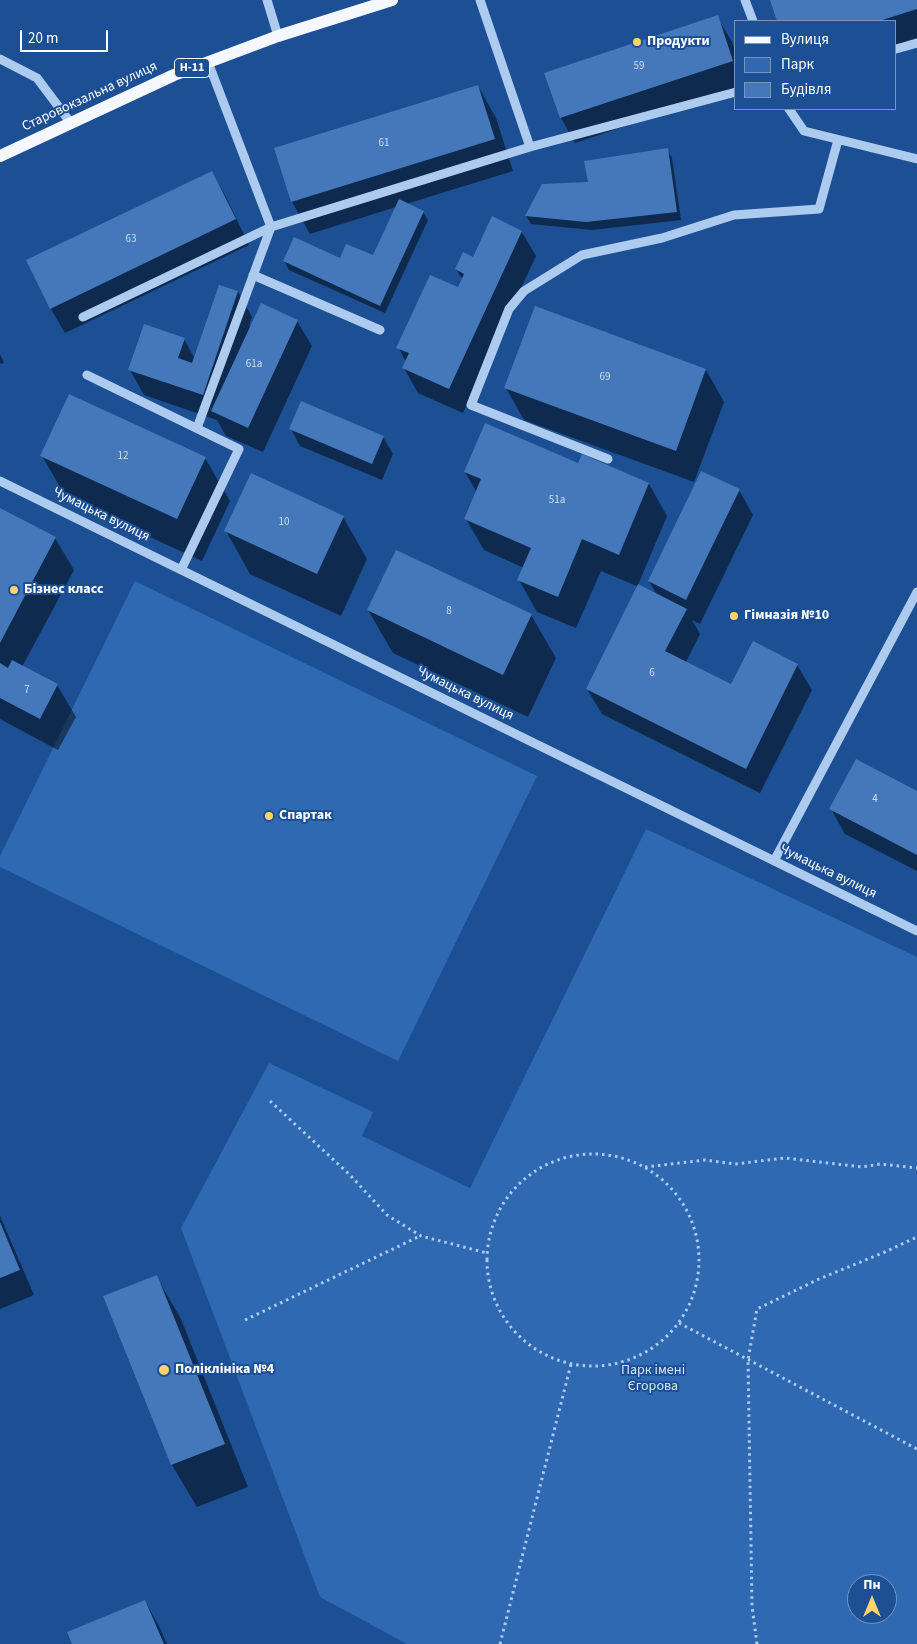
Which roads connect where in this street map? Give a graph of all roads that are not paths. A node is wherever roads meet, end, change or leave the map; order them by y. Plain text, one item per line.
1 (267, 0) edge
2 (392, 0) edge
3 (480, 0) edge
4 (745, 0) edge
5 (753, 20) edge
6 (278, 36) junction
7 (917, 43) edge
8 (897, 49) edge
9 (0, 59) edge
10 (208, 62) junction
11 (734, 93) edge
12 (790, 110) edge
13 (70, 122) junction
14 (838, 140) junction
15 (530, 147) junction
16 (0, 156) edge
17 (917, 159) edge
18 (271, 227) junction
19 (253, 276) junction
20 (83, 317) dead end
21 (380, 330) dead end
22 (87, 375) dead end
23 (197, 428) junction
24 (608, 459) dead end
25 (0, 481) edge
26 (181, 570) junction
27 (917, 592) edge
28 (774, 861) junction
29 (917, 931) edge

1 - 6 street
2 - 6 main road, Старовокзальна вулиця / Н-11
3 - 15 street
4 - 5 street
6 - 10 main road, Старовокзальна вулиця / Н-11
7 - 8 street
9 - 13 street
10 - 13 main road, Старовокзальна вулиця / Н-11
10 - 18 street
11 - 15 street
12 - 14 street
13 - 16 main road, Старовокзальна вулиця / Н-11
14 - 17 street
14 - 24 street
15 - 18 street
18 - 19 street
18 - 20 street
19 - 21 street
19 - 23 street
22 - 23 street
23 - 26 street
25 - 26 street, Чумацька вулиця
26 - 28 street, Чумацька вулиця
27 - 28 street
28 - 29 street, Чумацька вулиця

